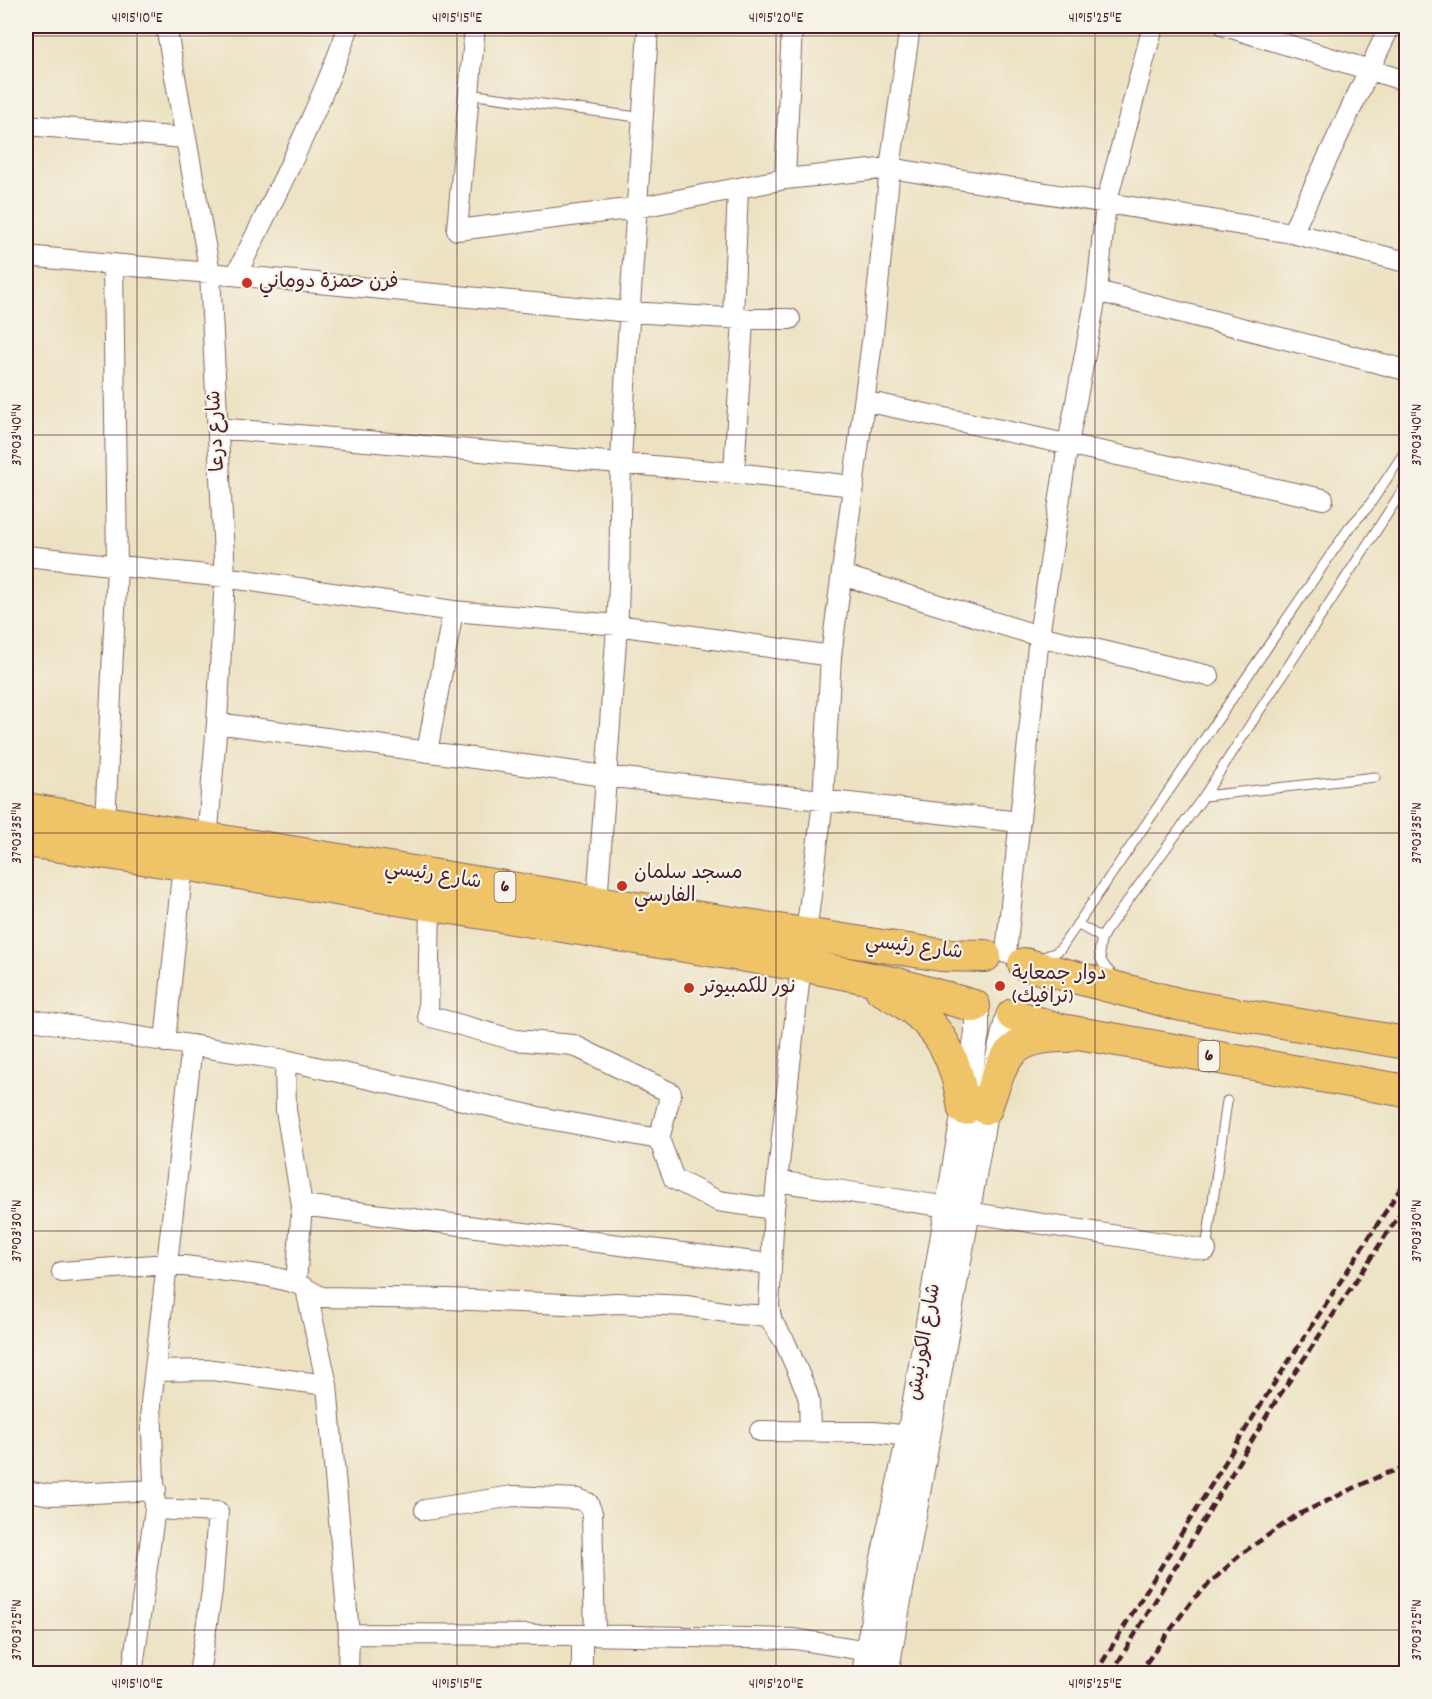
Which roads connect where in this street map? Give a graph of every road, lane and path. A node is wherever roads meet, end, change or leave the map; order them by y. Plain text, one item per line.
1 (166, 26) edge
2 (349, 26) edge
3 (475, 26) edge
4 (648, 26) edge
5 (792, 26) edge
6 (910, 26) edge
7 (1153, 26) edge
8 (1225, 26) edge
9 (1390, 26) edge
10 (1370, 68) junction
11 (1407, 81) edge
12 (469, 94) junction
13 (644, 118) junction
14 (26, 124) edge
15 (185, 138) junction
16 (890, 168) junction
17 (784, 179) junction
18 (738, 188) junction
19 (1106, 204) junction
20 (636, 208) junction
21 (1292, 234) junction
22 (26, 256) edge
23 (1407, 262) edge
24 (113, 264) junction
25 (210, 273) junction
26 (236, 275) junction
27 (1096, 291) junction
28 (630, 312) junction
29 (738, 319) junction
30 (790, 319) dead end
31 (1407, 370) edge
32 (865, 401) junction
33 (217, 428) junction
34 (1068, 444) junction
35 (1407, 450) edge
36 (621, 464) junction
37 (734, 473) junction
38 (1407, 485) edge
39 (854, 486) junction
40 (1323, 499) dead end
41 (26, 556) edge
42 (117, 566) junction
43 (842, 575) junction
44 (225, 577) junction
45 (453, 611) junction
46 (617, 625) junction
47 (1039, 636) junction
48 (831, 656) junction
49 (1209, 676) dead end
50 (217, 723) junction
51 (427, 752) junction
52 (605, 776) junction
53 (1375, 777) dead end
54 (1204, 796) junction
55 (823, 801) junction
56 (26, 809) edge
57 (1020, 822) junction
58 (105, 823) junction
59 (207, 840) junction
60 (26, 841) edge
61 (183, 864) junction
62 (597, 902) junction
63 (430, 904) junction
64 (1077, 924) junction
65 (806, 933) junction
66 (1102, 938) junction
67 (1009, 959) junction
68 (801, 965) junction
69 (838, 972) junction
70 (1148, 996) junction
71 (976, 1008) junction
72 (1010, 1015) junction
73 (26, 1019) edge
74 (1115, 1039) junction
75 (165, 1042) junction
76 (1407, 1043) edge
77 (192, 1045) junction
78 (285, 1060) junction
79 (1407, 1091) edge
80 (1227, 1101) dead end
81 (975, 1108) junction
82 (659, 1139) junction
83 (777, 1181) junction
84 (302, 1205) junction
85 (774, 1209) junction
86 (958, 1209) junction
87 (1206, 1250) joint
88 (167, 1264) junction
89 (771, 1264) junction
90 (62, 1272) dead end
91 (301, 1286) junction
92 (770, 1316) junction
93 (155, 1371) junction
94 (327, 1385) junction
95 (760, 1431) dead end
96 (810, 1431) junction
97 (909, 1436) junction
98 (26, 1491) edge
99 (155, 1500) junction
100 (425, 1510) dead end
101 (893, 1565) junction
102 (349, 1634) junction
103 (589, 1635) junction
104 (866, 1662) edge
105 (132, 1674) edge
106 (199, 1674) edge
107 (348, 1674) edge
108 (582, 1674) edge
109 (886, 1674) edge

1 - 15 street, شارع درعا
2 - 26 street
3 - 12 street
4 - 13 street
5 - 17 street
6 - 16 street
7 - 19 street
8 - 10 street
9 - 10 street
10 - 11 street
10 - 21 street
12 - 13 lane
12 - 20 street
13 - 20 street
14 - 15 street
15 - 25 street, شارع درعا
16 - 17 street
16 - 19 street
16 - 32 street
17 - 18 street
18 - 20 street
18 - 29 street
19 - 21 street
19 - 27 street
20 - 28 street
21 - 23 street
22 - 24 street
24 - 25 street
24 - 42 street
25 - 26 street
25 - 33 street, شارع درعا
26 - 28 street
27 - 31 street
27 - 34 street
28 - 29 street
28 - 36 street
29 - 30 street
29 - 37 street
32 - 34 street
32 - 39 street
33 - 36 street
33 - 44 street, شارع درعا
34 - 40 street
34 - 47 street
35 - 64 lane
36 - 37 street
36 - 46 street
37 - 39 street
38 - 54 lane
39 - 43 street
41 - 42 street
42 - 44 street
42 - 58 street
43 - 47 street
43 - 48 street
44 - 45 street
44 - 50 street, شارع درعا
45 - 46 street
45 - 51 street
46 - 48 street
46 - 52 street
47 - 49 street
47 - 57 street
48 - 55 street
50 - 51 street
50 - 59 street, شارع درعا
51 - 52 street
52 - 55 street
52 - 62 street
53 - 54 lane
54 - 66 lane
55 - 57 street
55 - 65 street
56 - 58 highway, شارع رئيسي / 6
57 - 67 street
58 - 59 highway, شارع رئيسي / 6
59 - 62 highway, شارع رئيسي / 6
60 - 61 highway, شارع رئيسي / 6
61 - 63 highway, شارع رئيسي / 6
61 - 75 street
62 - 65 highway, شارع رئيسي / 6
63 - 68 highway, شارع رئيسي / 6
63 - 82 street
64 - 66 lane
64 - 67 lane
65 - 67 highway, شارع رئيسي / 6
66 - 70 lane
67 - 70 highway, شارع رئيسي / 6
67 - 71 highway
67 - 72 highway
68 - 69 highway, شارع رئيسي / 6
68 - 83 street
69 - 71 highway, شارع رئيسي / 6
69 - 81 highway
70 - 76 highway, شارع رئيسي / 6
71 - 72 highway
71 - 81 street, شارع الكورنيش
72 - 74 highway, 6
72 - 81 street, شارع الكورنيش
73 - 75 street
74 - 79 highway, 6
74 - 81 highway
75 - 77 street
77 - 78 street
77 - 88 street
78 - 82 street
78 - 84 street
80 - 87 lane
81 - 86 street, شارع الكورنيش
82 - 85 street
83 - 85 street
83 - 86 street
84 - 89 street
84 - 91 street
85 - 89 street
86 - 87 street
86 - 97 street, شارع الكورنيش
86 - 101 street, شارع الكورنيش
88 - 90 street
88 - 91 street
88 - 93 street
89 - 92 street
91 - 92 street
91 - 94 street
92 - 96 street
93 - 94 street
93 - 99 street
94 - 102 street
95 - 96 street
96 - 97 street
97 - 101 street, شارع الكورنيش
98 - 99 street
99 - 105 street
99 - 106 street
100 - 103 street
101 - 104 street, شارع الكورنيش
101 - 109 street, شارع الكورنيش
102 - 103 street
102 - 107 street
103 - 104 street
103 - 108 street

